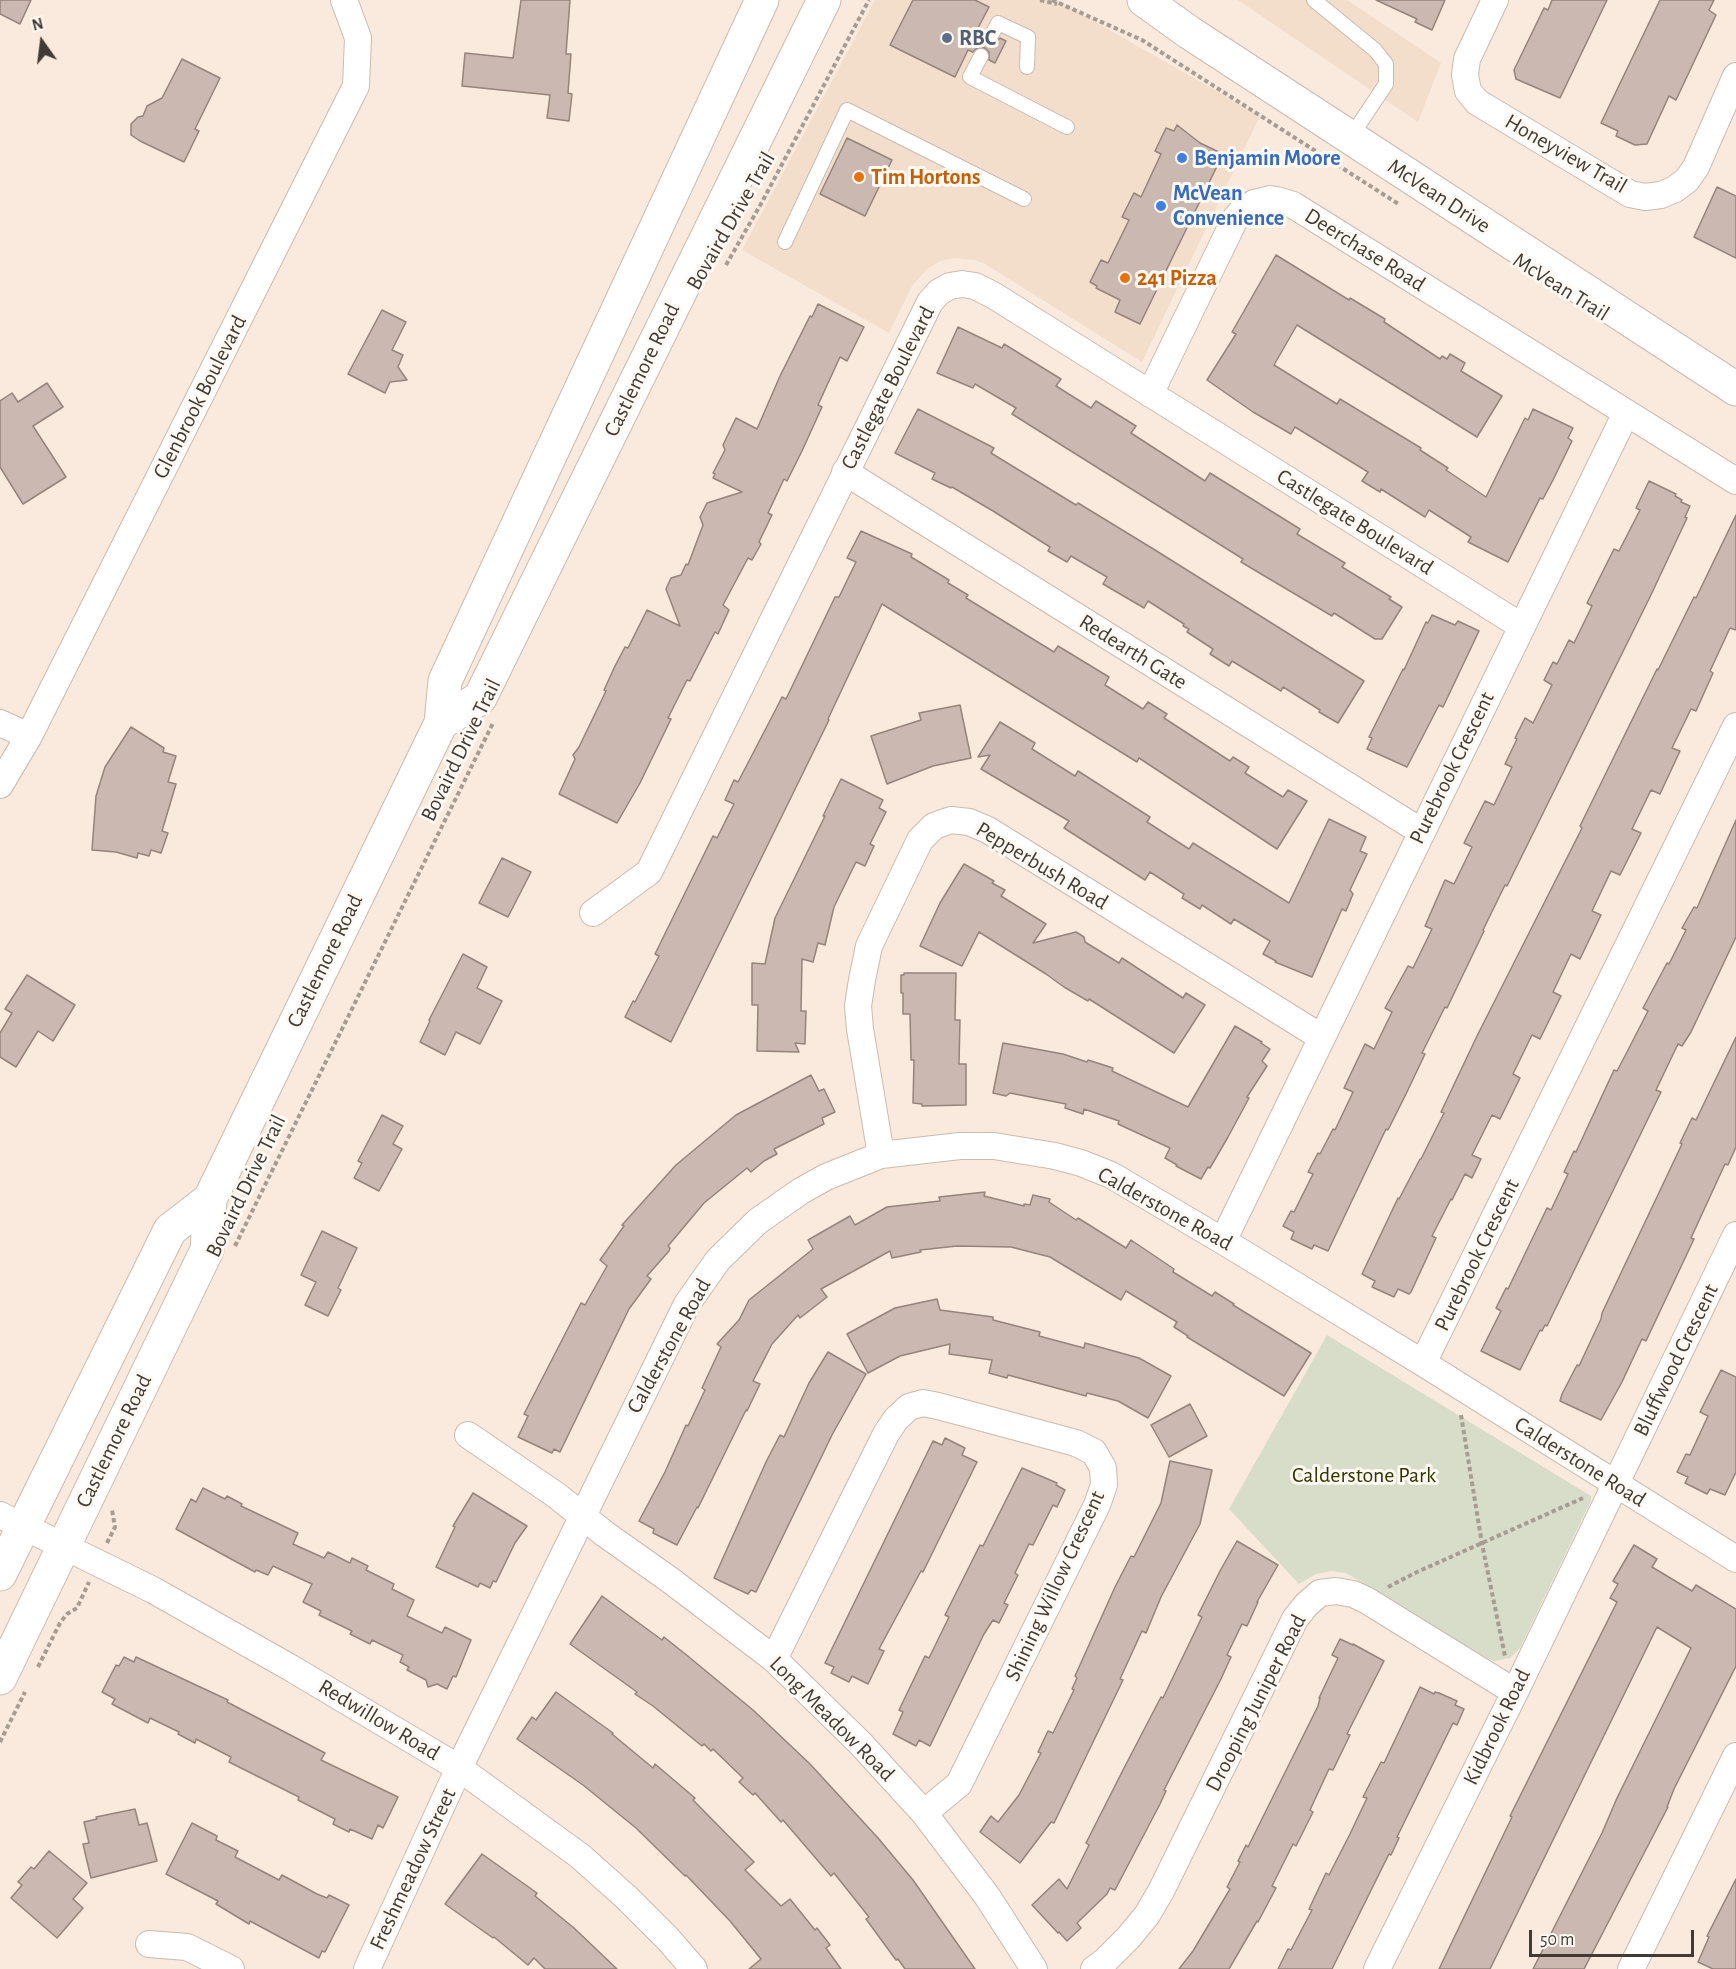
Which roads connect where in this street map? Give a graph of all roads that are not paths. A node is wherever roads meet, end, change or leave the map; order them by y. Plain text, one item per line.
1 (344, 0) edge
2 (762, 0) edge
3 (824, 0) edge
4 (1144, 0) edge
5 (1314, 0) edge
6 (1495, 0) edge
7 (992, 34) dead end
8 (981, 56) dead end
9 (1026, 67) dead end
10 (1736, 76) edge
11 (1067, 127) dead end
12 (1350, 138) junction
13 (1024, 199) dead end
14 (785, 242) dead end
15 (1736, 389) edge
16 (1150, 394) junction
17 (1626, 413) junction
18 (845, 472) junction
19 (1736, 481) edge
20 (1521, 627) junction
21 (0, 723) edge
22 (441, 723) junction
23 (1736, 726) edge
24 (29, 736) junction
25 (0, 785) edge
26 (1422, 832) junction
27 (592, 913) dead end
28 (1321, 1037) junction
29 (881, 1155) junction
30 (210, 1199) junction
31 (1736, 1236) edge
32 (1223, 1241) junction
33 (1423, 1363) junction
34 (468, 1435) dead end
35 (1616, 1484) junction
36 (582, 1515) junction
37 (12, 1522) edge
38 (63, 1546) junction
39 (1736, 1559) edge
40 (0, 1574) edge
41 (774, 1659) junction
42 (15, 1680) edge
43 (1515, 1692) junction
44 (1736, 1756) edge
45 (459, 1768) junction
46 (924, 1814) junction
47 (149, 1944) dead end
48 (231, 1969) edge
49 (367, 1969) edge
50 (694, 1969) edge
51 (1034, 1969) edge
52 (1094, 1969) edge
53 (1377, 1969) edge
54 (1631, 1969) edge

1 - 24 street, Glenbrook Boulevard
2 - 22 main road, Castlemore Road
3 - 22 main road, Castlemore Road
4 - 12 main road, McVean Drive
5 - 12 lane
6 - 10 street, Honeyview Trail
7 - 9 lane
8 - 11 lane
12 - 15 main road, McVean Drive
13 - 14 lane
16 - 17 street, Deerchase Road
16 - 18 street, Castlegate Boulevard
16 - 20 street, Castlegate Boulevard
17 - 19 street
17 - 20 street, Purebrook Crescent
18 - 26 street, Redearth Gate
18 - 27 street, Castlegate Boulevard
20 - 26 street, Purebrook Crescent
21 - 24 street
22 - 30 main road, Castlemore Road
23 - 33 street, Purebrook Crescent
24 - 25 street, Glenbrook Boulevard
26 - 28 street, Purebrook Crescent
28 - 29 street, Pepperbush Road
28 - 32 street, Purebrook Crescent
29 - 32 street, Calderstone Road
29 - 36 street, Calderstone Road
30 - 37 main road, Castlemore Road
30 - 38 main road, Castlemore Road
31 - 35 street, Bluffwood Crescent
32 - 33 street, Calderstone Road
33 - 35 street, Calderstone Road
34 - 36 street
35 - 39 street, Calderstone Road
35 - 43 street, Kidbrook Road
36 - 41 street, Long Meadow Road
36 - 45 street, Calderstone Road
37 - 38 street, Redwillow Road
37 - 40 main road, Castlemore Road
38 - 42 main road, Castlemore Road
38 - 45 street, Redwillow Road
41 - 46 street, Long Meadow Road
41 - 46 street, Shining Willow Crescent
43 - 52 street, Drooping Juniper Road
43 - 53 street, Kidbrook Road
44 - 54 street
45 - 49 street, Freshmeadow Street
45 - 50 street, Redwillow Road
46 - 51 street, Long Meadow Road
47 - 48 street

